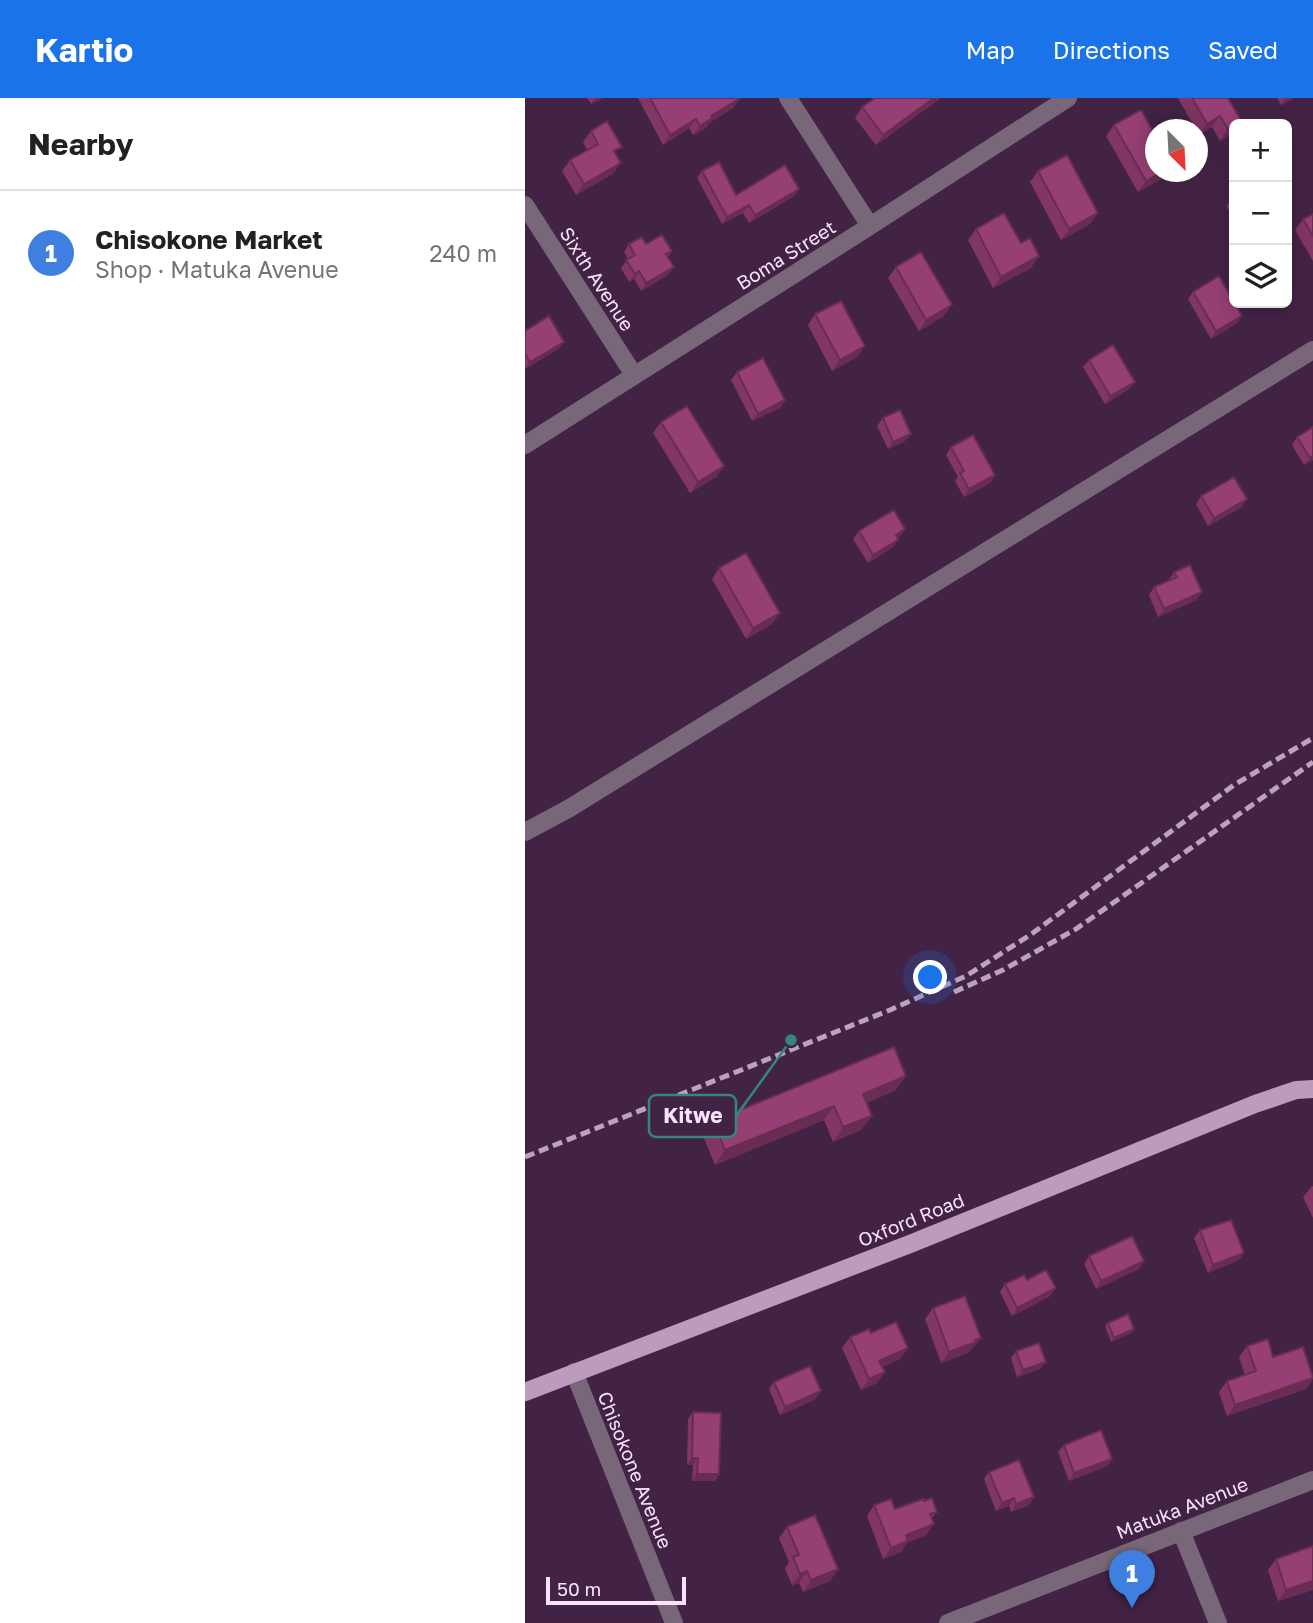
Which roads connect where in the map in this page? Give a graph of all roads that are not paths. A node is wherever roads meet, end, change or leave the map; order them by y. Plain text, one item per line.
1 (788, 98) edge
2 (1068, 98) edge
3 (525, 205) edge
4 (870, 226) junction
5 (1313, 350) edge
6 (634, 375) junction
7 (525, 444) edge
8 (525, 832) edge
9 (1313, 1089) edge
10 (574, 1372) junction
11 (525, 1392) edge
12 (1313, 1480) edge
13 (1181, 1531) junction
14 (674, 1623) edge
15 (948, 1623) edge
16 (1218, 1623) edge

1 - 4 street
2 - 4 street, Boma Street
3 - 6 street, Sixth Avenue
4 - 6 street, Boma Street
5 - 8 street
6 - 7 street, Boma Street
9 - 10 main road, Oxford Road
10 - 11 main road, Oxford Road
10 - 14 street, Chisokone Avenue
12 - 13 street, Matuka Avenue
13 - 15 street, Matuka Avenue
13 - 16 street

